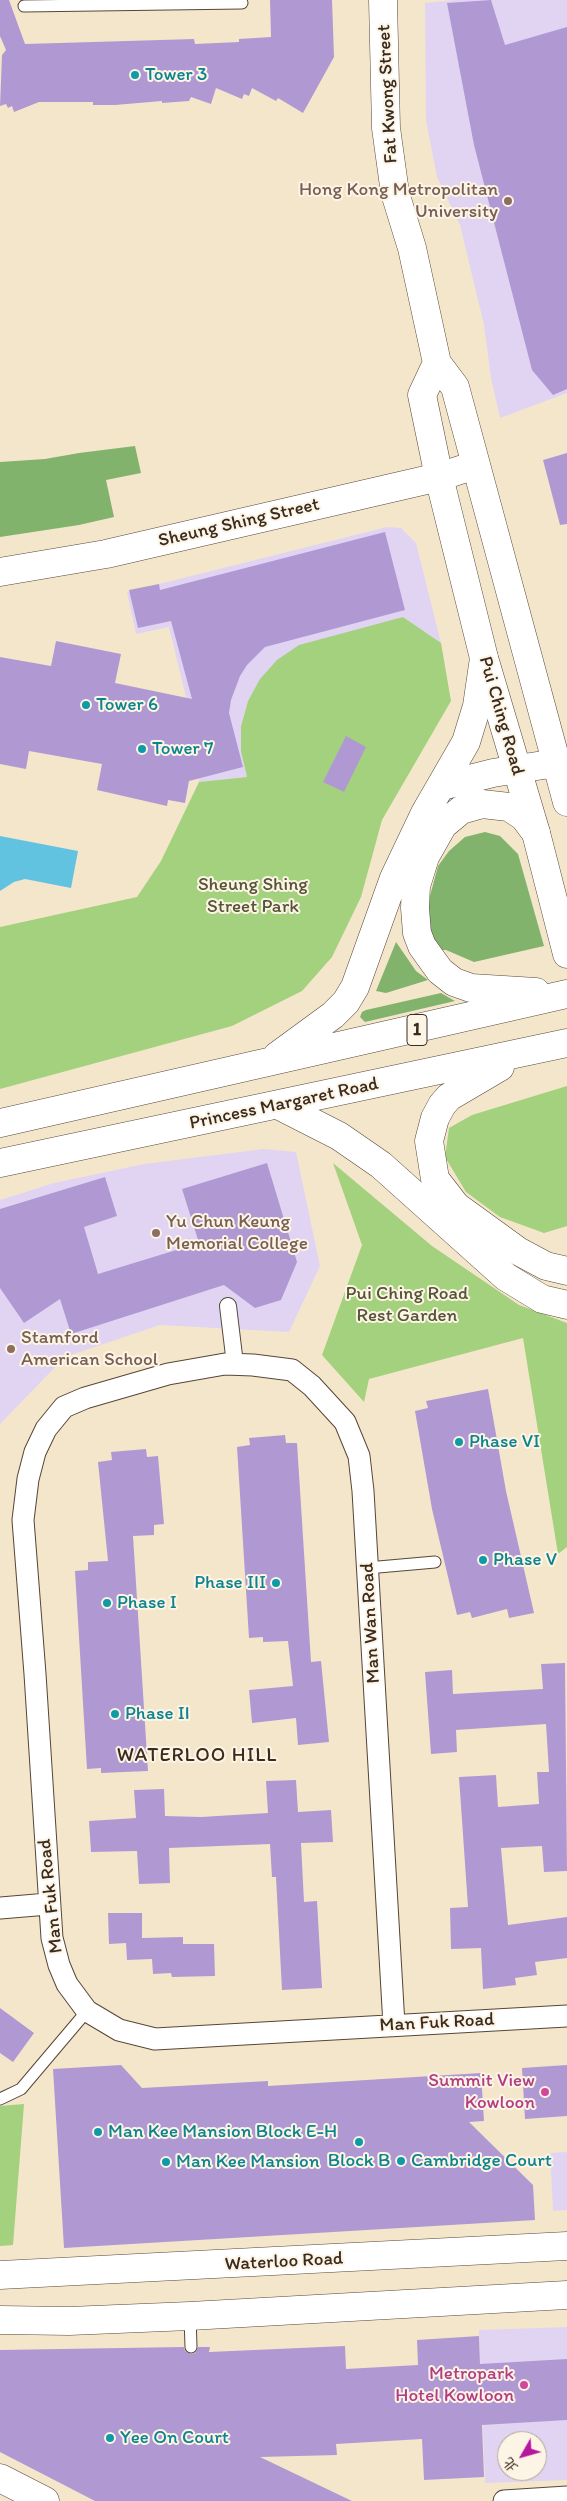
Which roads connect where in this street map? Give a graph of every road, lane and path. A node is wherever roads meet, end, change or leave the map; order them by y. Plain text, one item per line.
1 (383, 0) edge
2 (242, 3) dead end
3 (24, 6) dead end
4 (437, 362) junction
5 (475, 465) junction
6 (439, 477) junction
7 (0, 572) edge
8 (484, 658) junction
9 (556, 762) junction
10 (516, 768) junction
11 (442, 786) junction
12 (567, 802) edge
13 (536, 833) junction
14 (567, 954) edge
15 (567, 994) edge
16 (567, 1043) edge
17 (526, 1054) junction
18 (266, 1064) junction
19 (280, 1106) junction
20 (1, 1122) edge
21 (0, 1163) edge
22 (567, 1271) edge
23 (567, 1305) edge
24 (228, 1306) dead end
25 (235, 1364) junction
26 (168, 1374) joint
27 (435, 1562) dead end
28 (368, 1568) junction
29 (48, 1904) junction
30 (0, 1908) edge
31 (87, 2010) junction
32 (567, 2016) edge
33 (394, 2025) junction
34 (0, 2099) edge
35 (567, 2246) edge
36 (0, 2275) edge
37 (567, 2295) edge
38 (190, 2316) junction
39 (0, 2320) edge
40 (191, 2347) dead end
41 (0, 2478) edge
42 (567, 2497) edge
43 (45, 2501) edge
44 (504, 2501) edge

1 - 4 main road, Fat Kwong Street
2 - 3 lane
4 - 5 main road, Fat Kwong Street
4 - 6 main road
5 - 6 main road, Sheung Shing Street
5 - 9 main road
6 - 7 main road, Sheung Shing Street
6 - 8 main road, Pui Ching Road
8 - 10 main road, Pui Ching Road
8 - 11 main road
9 - 10 main road
9 - 12 main road
10 - 11 main road
10 - 13 main road, Pui Ching Road
11 - 18 main road
13 - 14 main road, Pui Ching Road
13 - 15 main road
15 - 18 main road, 1
16 - 17 main road, Princess Margaret Road / 1
17 - 19 main road, Princess Margaret Road / 1
17 - 22 main road
18 - 20 main road, 1
19 - 21 main road, Princess Margaret Road / 1
19 - 23 main road
24 - 25 street
25 - 26 street, Man Wan Road
25 - 28 street, Man Wan Road
26 - 29 street, Man Fuk Road
27 - 28 lane
28 - 33 street, Man Wan Road
29 - 30 street
29 - 31 street, Man Fuk Road
31 - 33 street, Man Fuk Road
31 - 34 lane
32 - 33 street, Man Fuk Road
35 - 36 main road, Waterloo Road
37 - 38 main road
38 - 39 main road
38 - 40 lane
41 - 43 main road
42 - 44 street

